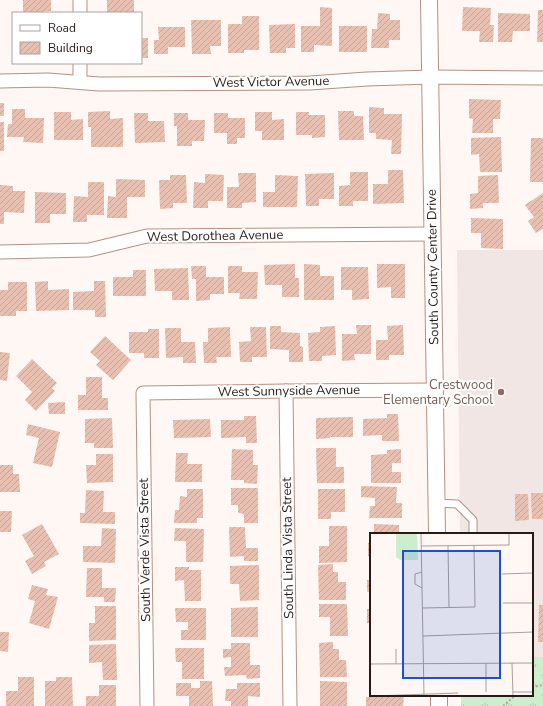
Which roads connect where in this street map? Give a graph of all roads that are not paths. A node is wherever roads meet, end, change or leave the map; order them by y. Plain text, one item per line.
1 (80, 0) edge
2 (429, 0) edge
3 (80, 12) edge
4 (80, 64) edge
5 (431, 77) junction
6 (543, 78) edge
7 (0, 81) edge
8 (80, 82) junction
9 (432, 234) junction
10 (0, 252) edge
11 (435, 390) junction
12 (286, 391) junction
13 (143, 394) joint
14 (436, 503) junction
15 (437, 533) edge
16 (473, 533) edge
17 (147, 706) edge
18 (290, 706) edge

1 - 3 street
2 - 5 street, South County Center Drive
4 - 8 street
5 - 6 street, West Victor Avenue
5 - 8 street, West Victor Avenue
5 - 9 street, South County Center Drive
7 - 8 street, West Victor Avenue
9 - 10 street, West Dorothea Avenue
9 - 11 street, South County Center Drive
11 - 12 street, West Sunnyside Avenue
11 - 14 street, South County Center Drive
12 - 13 street, West Sunnyside Avenue
12 - 18 street, South Linda Vista Street
13 - 17 street, South Verde Vista Street
14 - 15 street, South County Center Drive
14 - 16 lane

